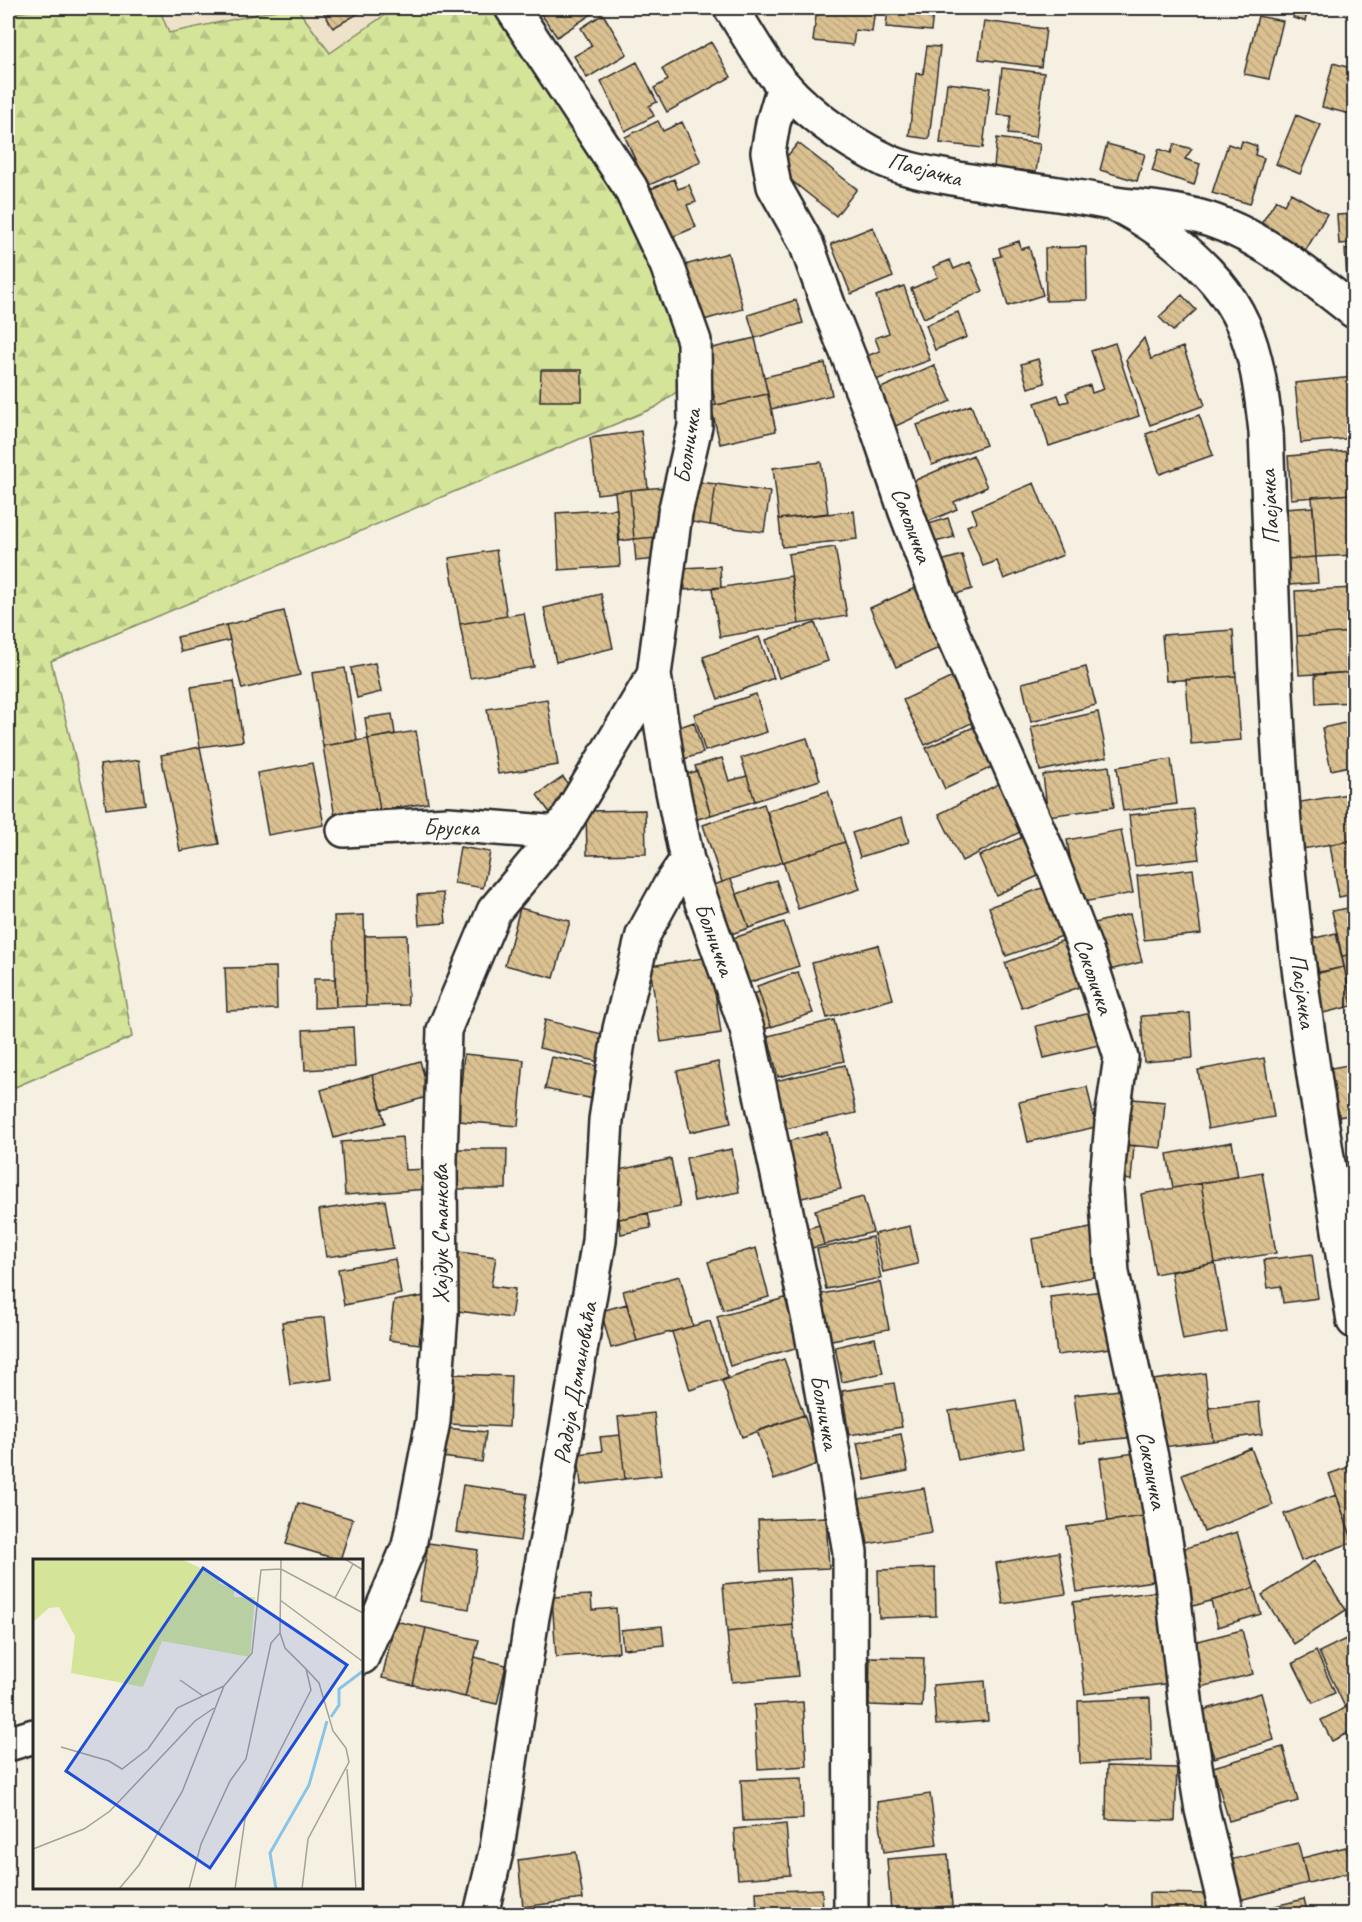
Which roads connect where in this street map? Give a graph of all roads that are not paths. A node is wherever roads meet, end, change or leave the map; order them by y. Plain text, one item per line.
1 (512, 8) edge
2 (731, 8) edge
3 (784, 86) junction
4 (1113, 204) junction
5 (1354, 311) edge
6 (654, 675) junction
7 (344, 830) dead end
8 (559, 833) junction
9 (687, 860) junction
10 (1354, 1321) edge
11 (363, 1655) edge
12 (33, 1736) edge
13 (8, 1744) edge
14 (481, 1914) edge
15 (851, 1914) edge
16 (1227, 1914) edge

1 - 6 street, Болничка
2 - 3 street, Пасјачка
3 - 4 street, Пасјачка
3 - 16 street, Соколичка
4 - 5 street
4 - 10 street, Пасјачка
6 - 8 street, Хајдук Станкова
6 - 9 street, Болничка
7 - 8 street, Бруска
8 - 11 street, Хајдук Станкова
9 - 14 street, Радоја Домановића
9 - 15 street, Болничка
12 - 13 street

